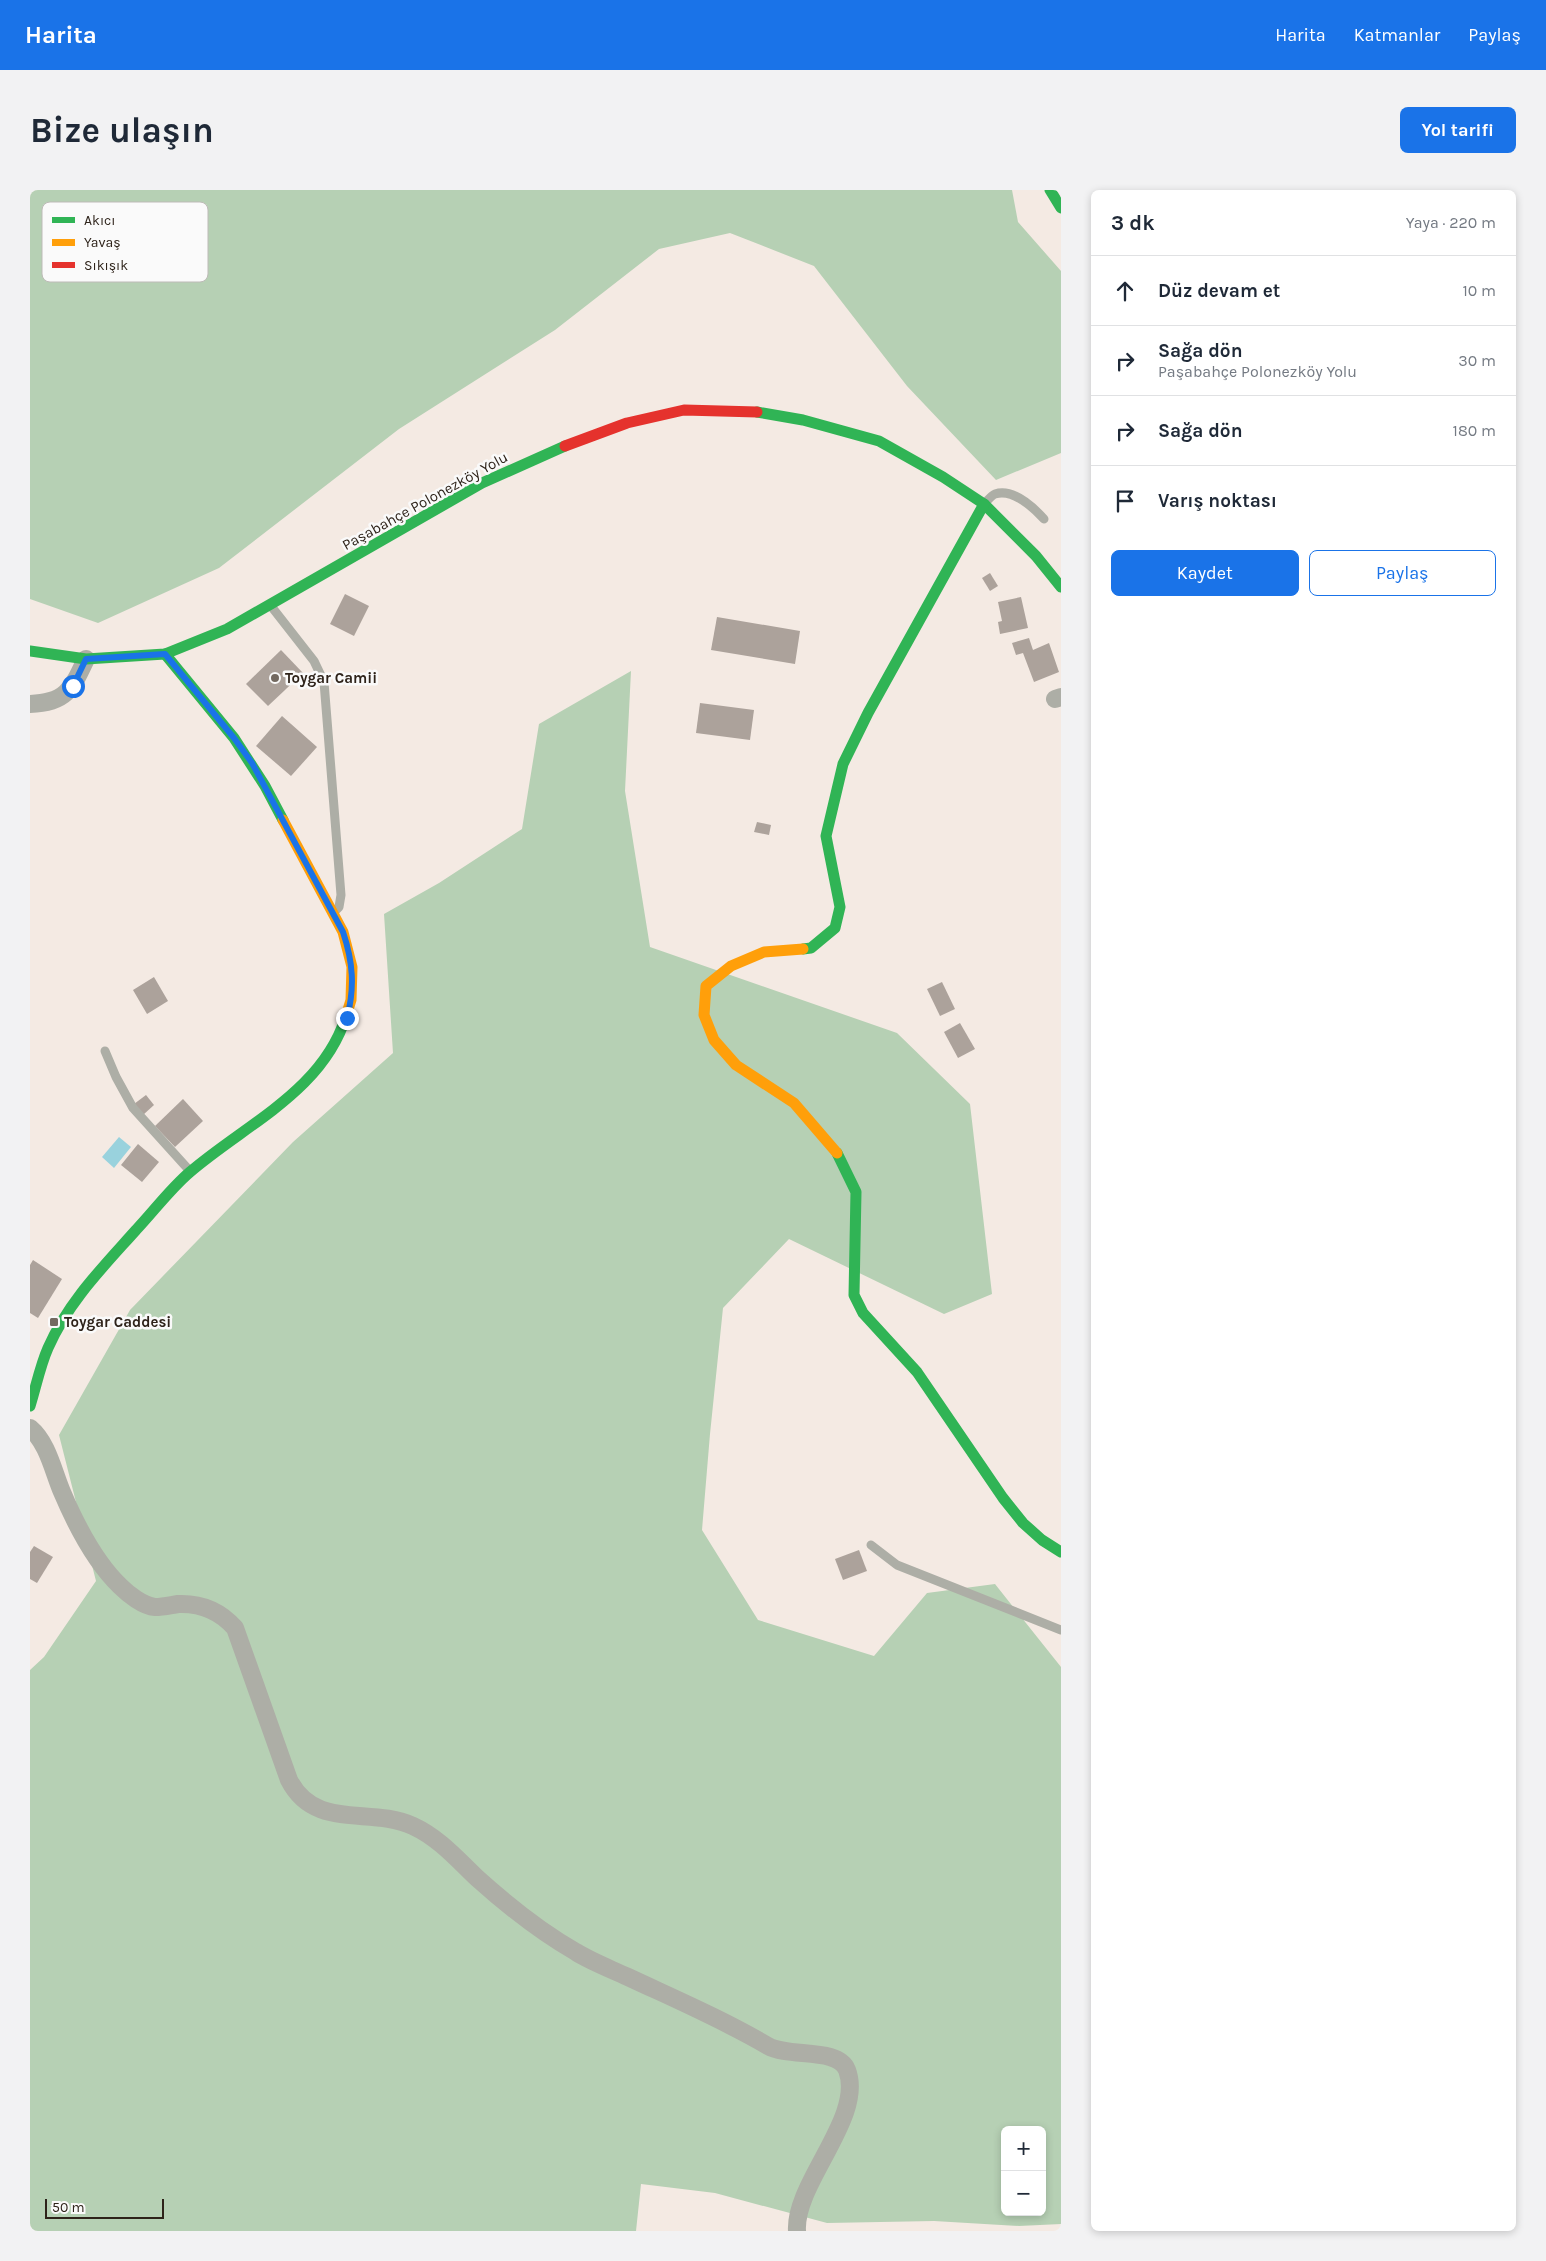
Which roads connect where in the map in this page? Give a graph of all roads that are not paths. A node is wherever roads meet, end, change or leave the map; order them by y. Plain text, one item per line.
1 (1050, 190) edge
2 (1061, 208) edge
3 (984, 504) junction
4 (1044, 520) dead end
5 (1061, 588) edge
6 (270, 604) junction
7 (30, 651) edge
8 (165, 654) junction
9 (86, 659) junction
10 (30, 704) edge
11 (333, 913) junction
12 (105, 1050) dead end
13 (190, 1172) junction
14 (30, 1406) edge
15 (30, 1428) edge
16 (871, 1545) dead end
17 (1061, 1552) edge
18 (1061, 1630) edge
19 (797, 2231) edge

1 - 2 main road
3 - 4 lane
3 - 5 main road, Paşabahçe Polonezköy Yolu
3 - 6 main road, Paşabahçe Polonezköy Yolu
3 - 17 main road
6 - 8 main road, Paşabahçe Polonezköy Yolu
6 - 11 lane
7 - 9 main road, Paşabahçe Polonezköy Yolu
8 - 9 main road, Paşabahçe Polonezköy Yolu
8 - 11 main road
9 - 10 street
11 - 13 main road
12 - 13 lane
13 - 14 main road
15 - 19 street
16 - 18 lane

